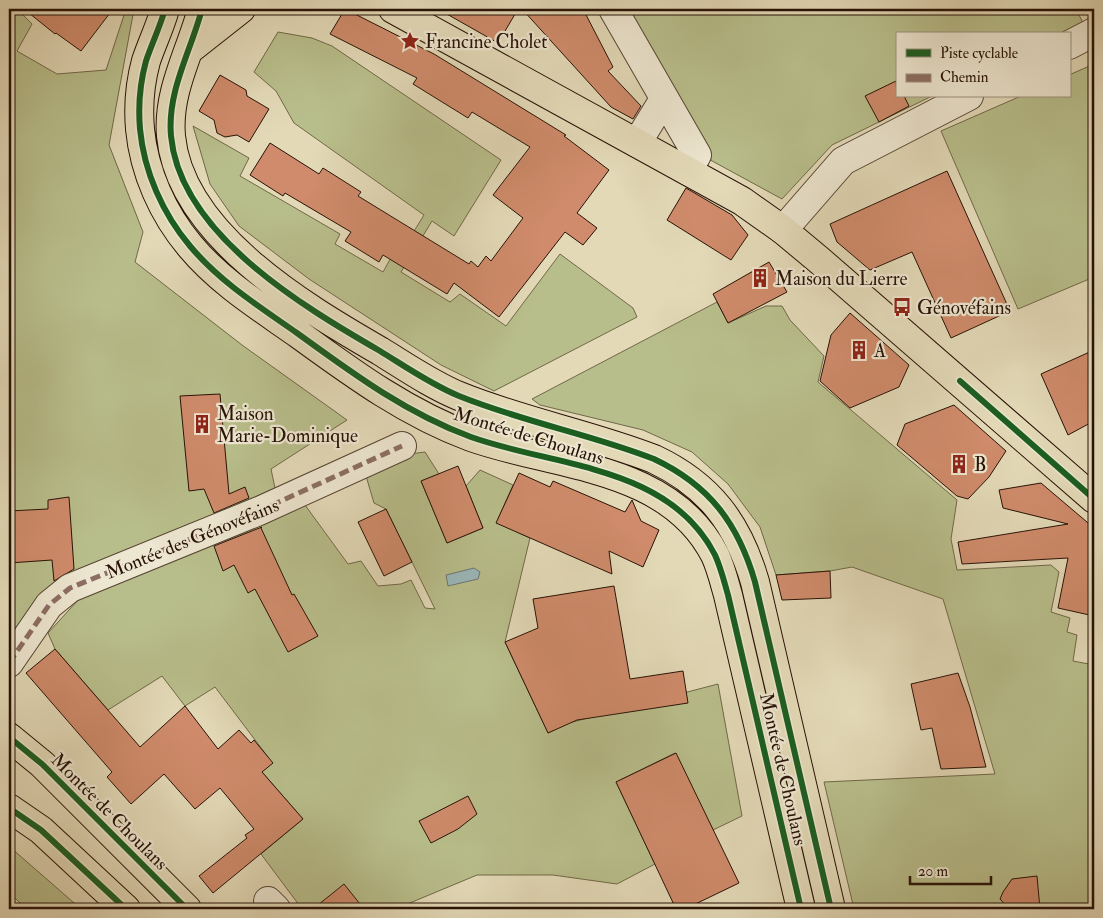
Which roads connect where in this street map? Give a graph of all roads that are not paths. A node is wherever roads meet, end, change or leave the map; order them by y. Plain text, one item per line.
1 (165, 9) edge
2 (202, 9) edge
3 (241, 9) edge
4 (393, 9) edge
5 (613, 9) edge
6 (1094, 32) edge
7 (1070, 44) edge
8 (189, 50) junction
9 (965, 98) edge
10 (664, 99) junction
11 (637, 143) junction
12 (688, 171) junction
13 (783, 230) junction
14 (402, 446) dead end
15 (1094, 499) edge
16 (9, 664) edge
17 (9, 737) edge
18 (9, 808) edge
19 (126, 909) edge
20 (187, 909) edge
21 (801, 909) edge
22 (831, 909) edge

1 - 21 main road, Montée de Choulans
2 - 8 main road, Montée de Choulans
3 - 8 main road, Montée de Choulans
4 - 11 main road
5 - 10 street
6 - 7 street
8 - 22 main road, Montée de Choulans
9 - 13 street
10 - 11 street
10 - 12 street
11 - 12 main road
12 - 13 main road
13 - 15 main road
14 - 16 street, Montée des Génovéfains
17 - 20 main road, Montée de Choulans
18 - 19 main road

